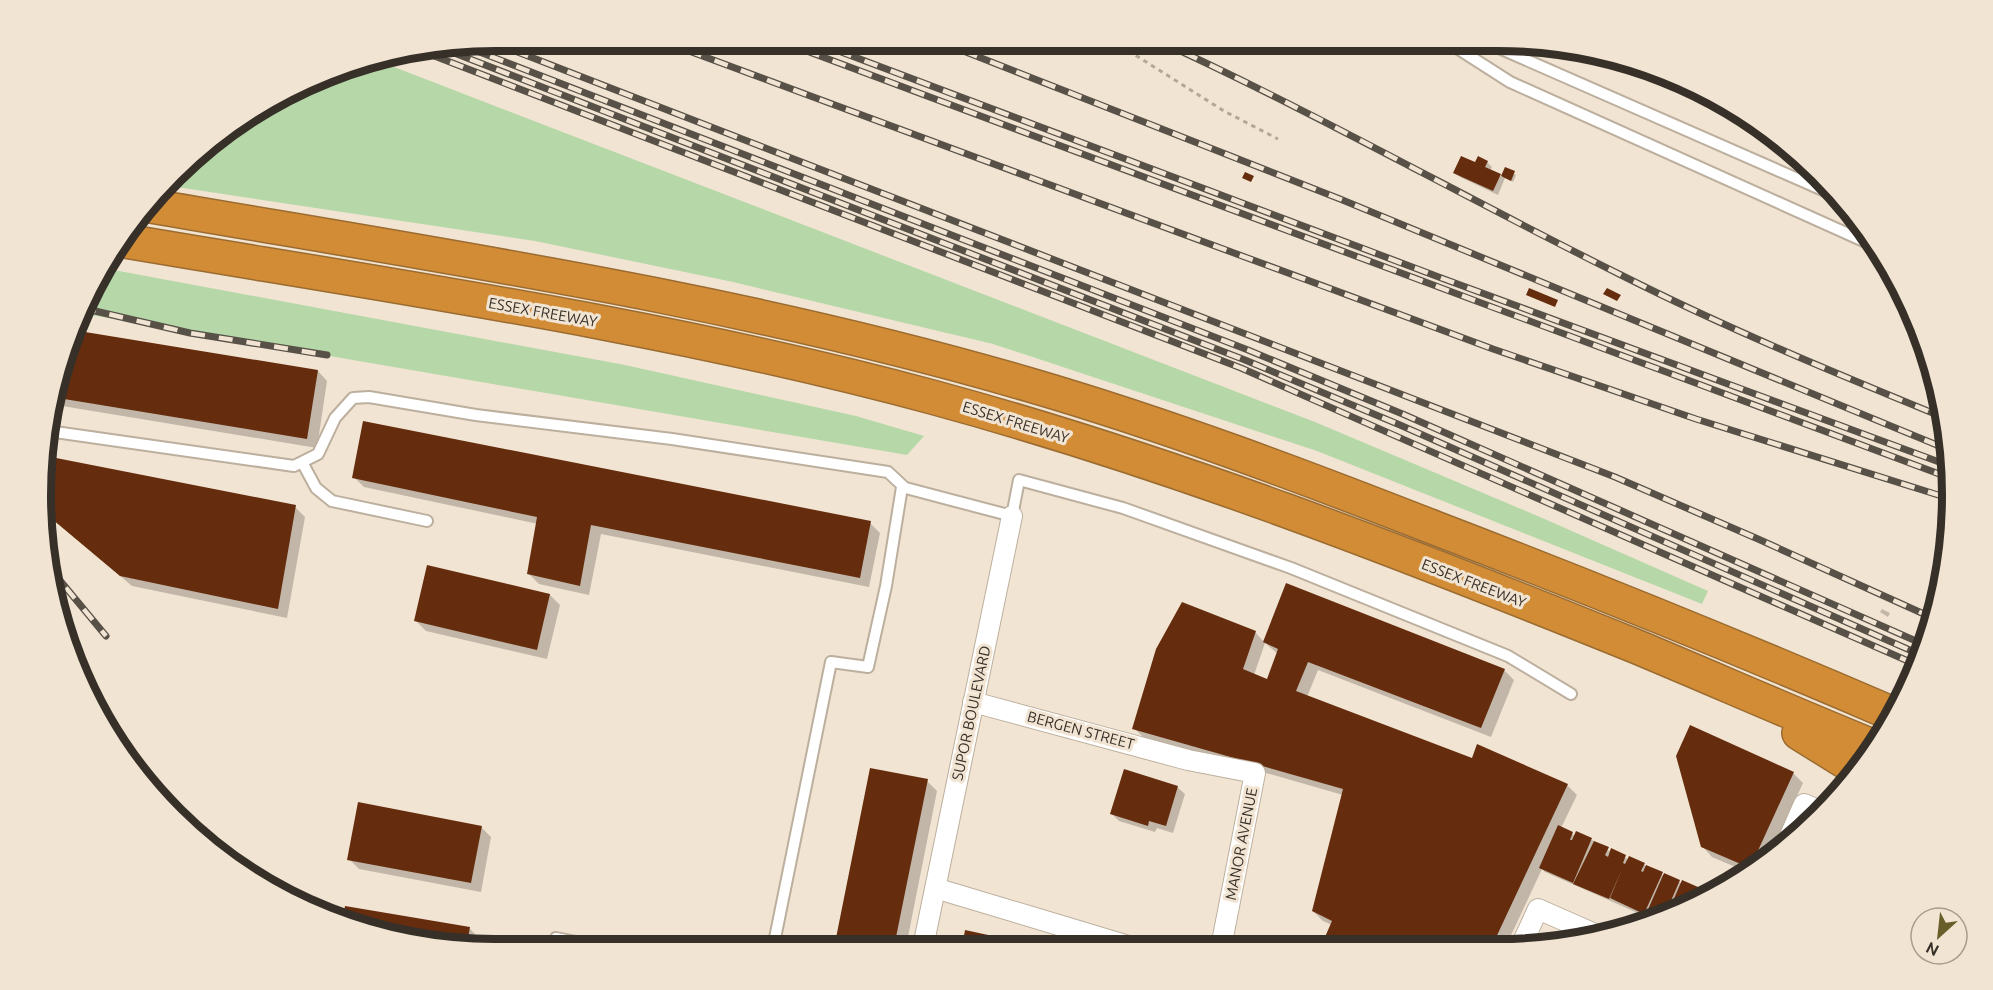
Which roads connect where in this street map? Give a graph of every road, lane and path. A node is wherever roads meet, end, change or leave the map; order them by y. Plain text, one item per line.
1 (1129, 51) edge
2 (1462, 51) edge
3 (1507, 51) edge
4 (1278, 139) dead end
5 (1819, 188) edge
6 (156, 208) edge
7 (1861, 240) edge
8 (131, 242) edge
9 (56, 432) edge
10 (302, 462) junction
11 (904, 487) junction
12 (1012, 516) junction
13 (427, 521) dead end
14 (1571, 694) dead end
15 (1760, 698) junction
16 (973, 702) junction
17 (1886, 711) edge
18 (1866, 743) edge
19 (1188, 760) joint
20 (1850, 765) edge
21 (935, 888) junction
22 (1585, 930) edge
23 (1525, 938) edge
24 (775, 939) edge
25 (925, 939) edge
26 (1105, 939) edge
27 (1222, 939) edge

1 - 4 path
2 - 7 lane
3 - 5 lane
6 - 17 highway
8 - 15 highway, ESSEX FREEWAY
9 - 10 lane
10 - 11 lane
10 - 13 lane
11 - 12 lane
11 - 24 lane
12 - 14 lane, SUPOR BOULEVARD
12 - 16 street, SUPOR BOULEVARD
15 - 18 highway, ESSEX FREEWAY
15 - 20 highway
16 - 19 street, BERGEN STREET
16 - 21 street, SUPOR BOULEVARD
19 - 27 street, MANOR AVENUE
21 - 25 street, SUPOR BOULEVARD
21 - 26 street
22 - 23 street

